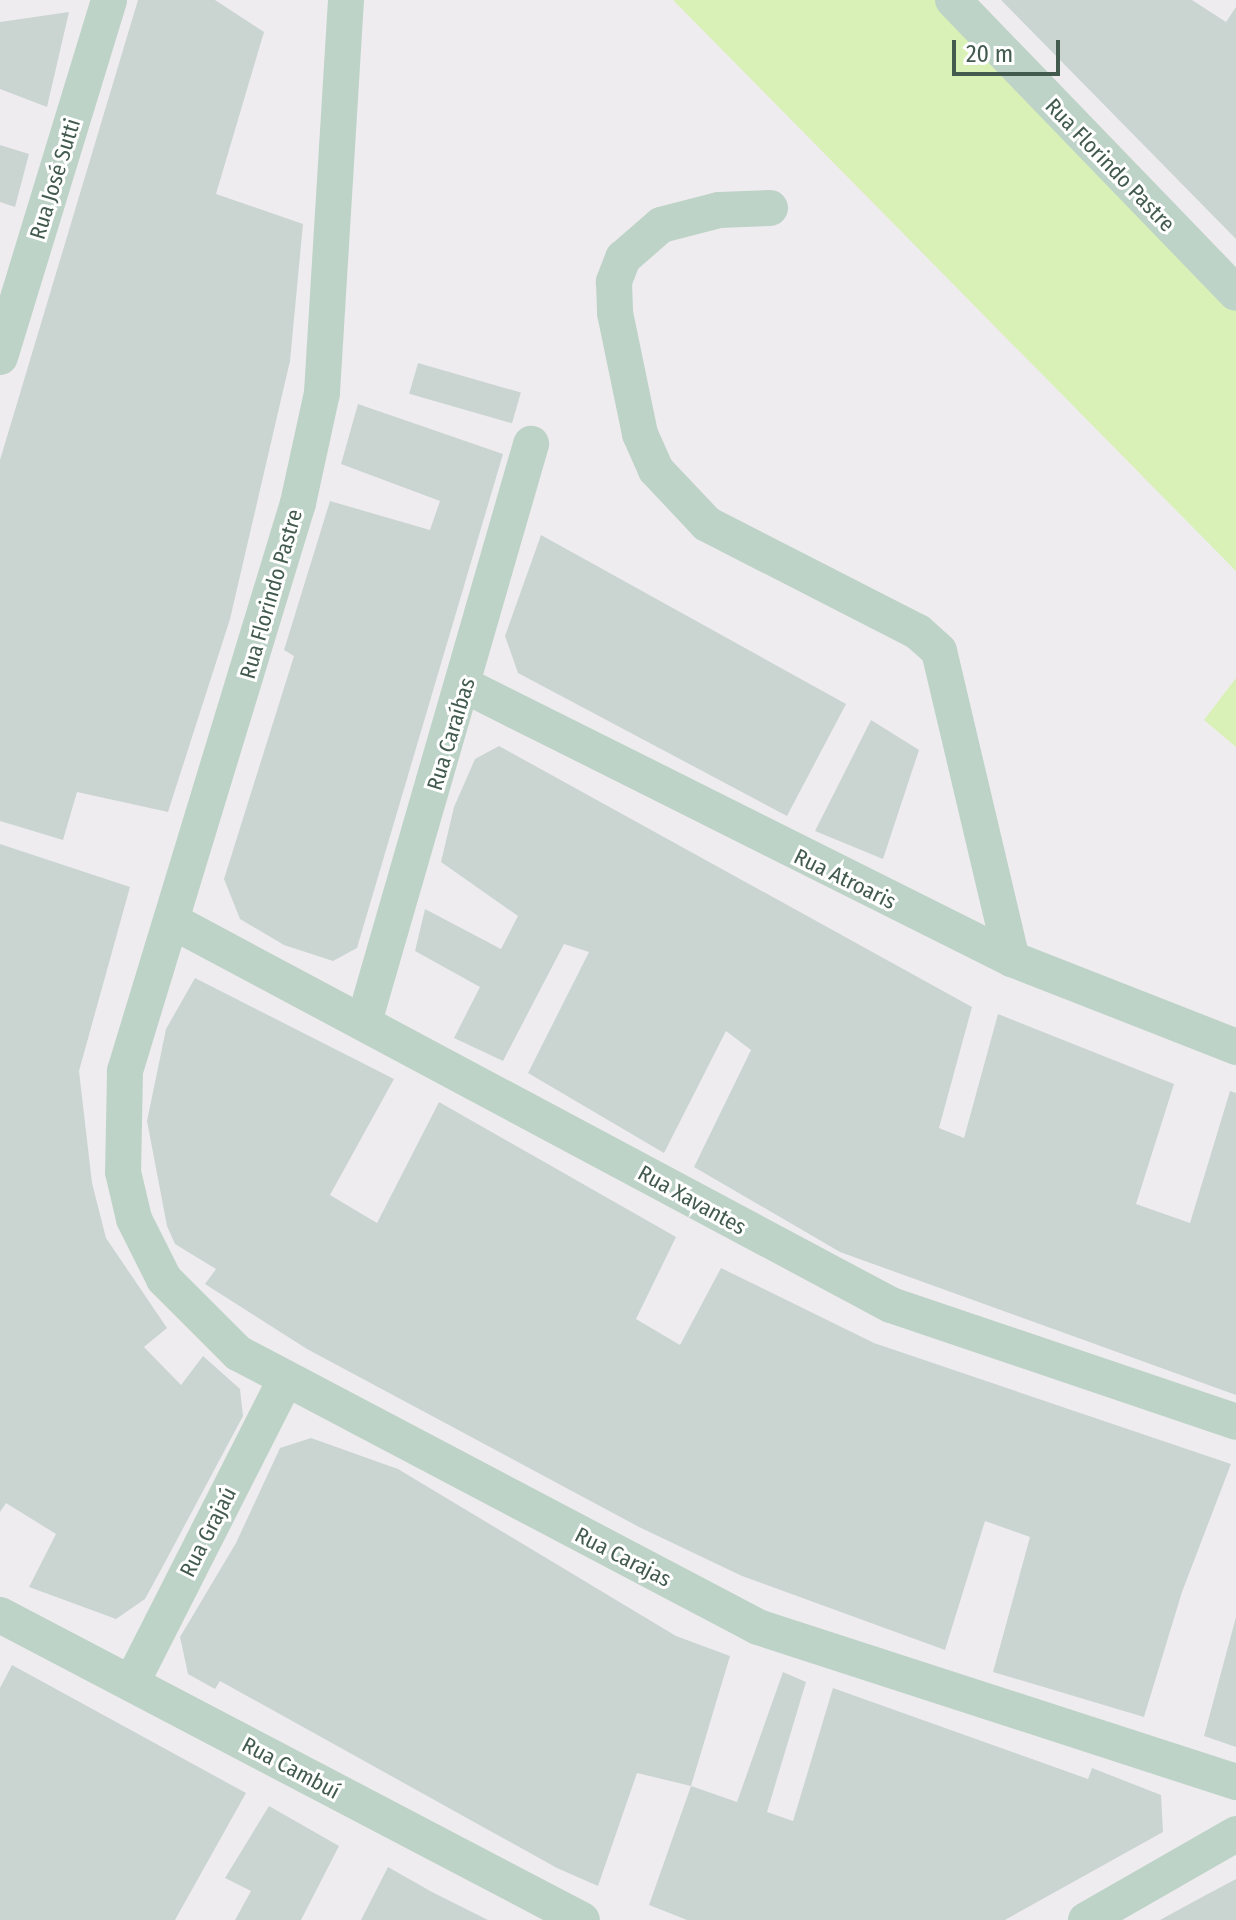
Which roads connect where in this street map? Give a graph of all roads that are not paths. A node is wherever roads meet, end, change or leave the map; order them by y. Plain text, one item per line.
1 (109, 0) edge
2 (346, 0) edge
3 (953, 0) edge
4 (770, 208) dead end
5 (1236, 293) edge
6 (0, 357) edge
7 (531, 444) dead end
8 (466, 686) junction
9 (172, 921) junction
10 (1012, 959) junction
11 (364, 1022) junction
12 (1236, 1047) edge
13 (123, 1172) joint
14 (284, 1382) junction
15 (1236, 1422) edge
16 (0, 1615) edge
17 (132, 1682) junction
18 (1236, 1782) edge
19 (1236, 1834) edge
20 (582, 1920) edge
21 (1086, 1920) edge

1 - 6 street, Rua José Sutti
2 - 9 street, Rua Florindo Pastre
3 - 5 street, Rua Florindo Pastre
4 - 10 street
7 - 8 street, Rua Caraíbas
8 - 10 street, Rua Atroaris
8 - 11 street, Rua Caraíbas
9 - 11 street, Rua Xavantes
9 - 13 street, Rua Florindo Pastre
10 - 12 street, Rua Atroaris
11 - 15 street, Rua Xavantes
13 - 14 street, Rua Carajas
14 - 17 street, Rua Grajaú
14 - 18 street, Rua Carajas
16 - 17 street, Rua Cambuí
17 - 20 street, Rua Cambuí
19 - 21 street

